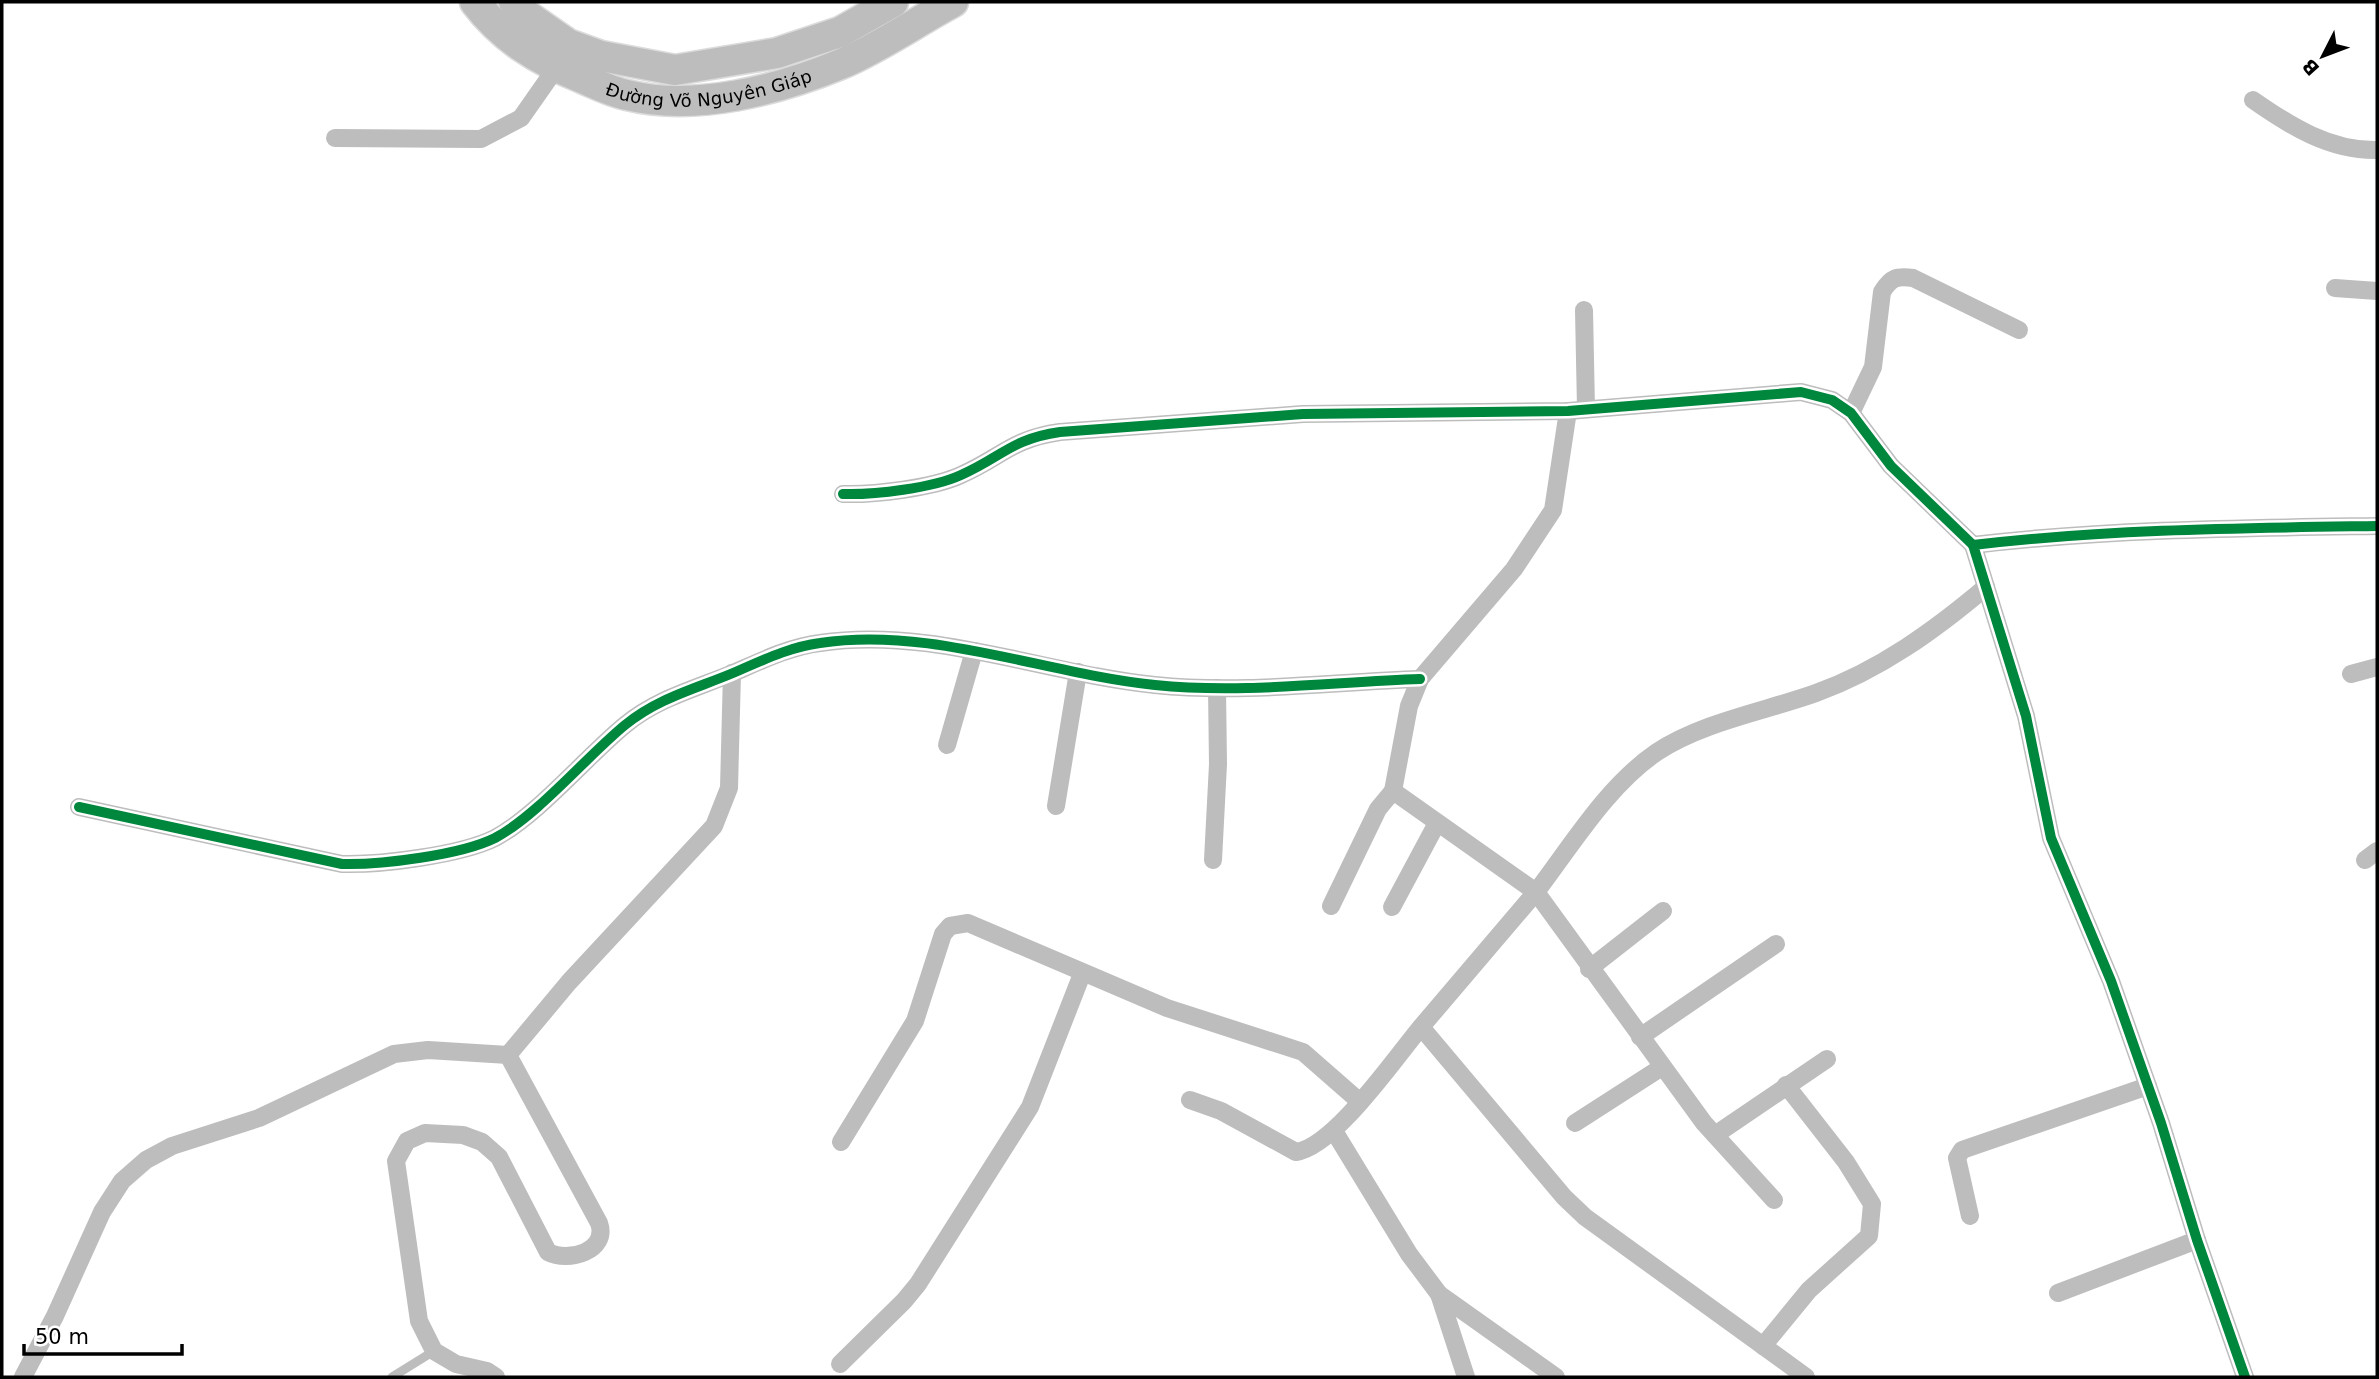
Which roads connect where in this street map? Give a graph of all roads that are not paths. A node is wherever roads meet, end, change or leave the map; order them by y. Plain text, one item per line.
1 (475, 2) edge
2 (514, 2) edge
3 (893, 2) edge
4 (953, 2) edge
5 (556, 68) junction
6 (2253, 100) dead end
7 (334, 138) dead end
8 (2377, 150) edge
9 (2335, 288) dead end
10 (2377, 291) edge
11 (1584, 310) dead end
12 (2018, 330) dead end
13 (1577, 410) junction
14 (1851, 413) junction
15 (843, 494) dead end
16 (2377, 526) edge
17 (1973, 545) junction
18 (1986, 587) junction
19 (974, 651) junction
20 (2377, 667) edge
21 (1077, 672) junction
22 (732, 673) junction
23 (2351, 674) dead end
24 (1420, 679) junction
25 (1217, 688) junction
26 (947, 745) dead end
27 (1393, 791) junction
28 (79, 807) dead end
29 (1056, 807) dead end
30 (1437, 823) junction
31 (1213, 860) dead end
32 (1536, 892) junction
33 (1331, 906) dead end
34 (1392, 907) dead end
35 (1663, 911) dead end
36 (1776, 944) dead end
37 (1589, 969) junction
38 (1082, 974) junction
39 (1421, 1027) junction
40 (1640, 1037) junction
41 (508, 1055) junction
42 (1827, 1059) dead end
43 (1662, 1068) junction
44 (1786, 1085) junction
45 (2148, 1086) junction
46 (1190, 1100) dead end
47 (1359, 1101) junction
48 (1575, 1123) dead end
49 (1334, 1130) junction
50 (1715, 1135) junction
51 (841, 1142) dead end
52 (1774, 1200) dead end
53 (1970, 1216) dead end
54 (2197, 1240) junction
55 (2058, 1293) dead end
56 (1439, 1294) junction
57 (1763, 1346) junction
58 (434, 1351) junction
59 (840, 1363) dead end
60 (23, 1377) edge
61 (392, 1377) edge
62 (496, 1377) edge
63 (1466, 1377) edge
64 (1556, 1377) edge
65 (1806, 1377) edge
66 (2245, 1377) edge

1 - 5 highway, Đường Võ Nguyên Giáp
2 - 3 highway, Đường Võ Nguyên Giáp
4 - 5 highway, Đường Võ Nguyên Giáp
5 - 7 street
6 - 8 street
9 - 10 street
11 - 13 street
12 - 14 street
13 - 14 street
13 - 15 street
13 - 24 street
14 - 17 street
16 - 17 street
17 - 18 street
18 - 32 street
18 - 45 street
19 - 21 street
19 - 22 street
19 - 26 street
20 - 23 street
21 - 25 street
21 - 29 street
22 - 28 street
22 - 41 street
24 - 25 street
24 - 27 street
25 - 31 street
27 - 30 street
27 - 33 street
30 - 32 street
30 - 34 street
32 - 37 street
32 - 39 street
35 - 37 street
36 - 40 street
37 - 40 street
38 - 47 street
38 - 51 street
38 - 59 street
39 - 47 street
39 - 57 street
40 - 43 street
41 - 58 street
41 - 60 street
42 - 44 street
43 - 48 street
43 - 50 street
44 - 50 street
44 - 57 street
45 - 53 street
45 - 54 street
46 - 49 street
47 - 49 street
49 - 56 street
50 - 52 street
54 - 55 street
54 - 66 street
56 - 63 street
56 - 64 street
57 - 65 street
58 - 61 lane
58 - 62 street

